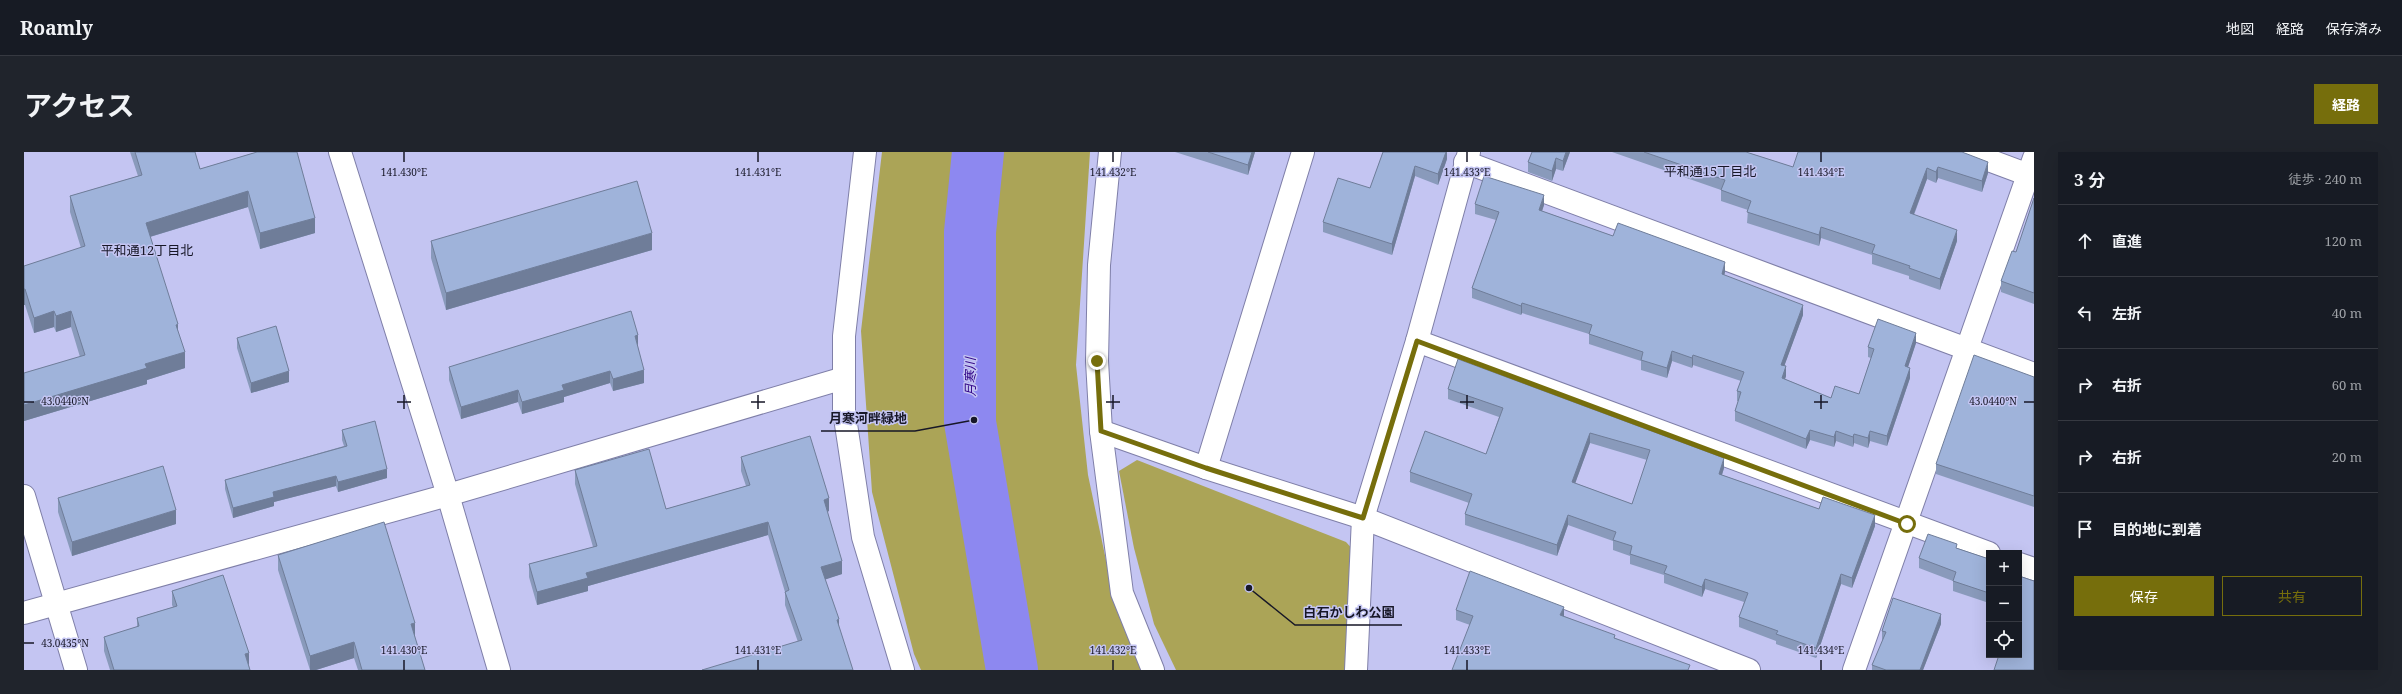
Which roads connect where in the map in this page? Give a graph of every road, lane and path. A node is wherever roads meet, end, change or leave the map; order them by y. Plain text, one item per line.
1 (340, 152) edge
2 (864, 152) edge
3 (1110, 152) edge
4 (1303, 152) edge
5 (1967, 152) edge
6 (1467, 157) edge
7 (2032, 170) edge
8 (1417, 341) junction
9 (1968, 350) junction
10 (2034, 374) edge
11 (844, 378) junction
12 (1101, 431) junction
13 (1206, 468) junction
14 (448, 495) junction
15 (24, 496) edge
16 (1363, 518) junction
17 (1907, 524) junction
18 (1986, 552) edge
19 (2022, 565) edge
20 (2034, 569) edge
21 (56, 602) junction
22 (24, 613) edge
23 (76, 670) edge
24 (499, 670) edge
25 (903, 670) edge
26 (1153, 670) edge
27 (1356, 670) edge
28 (1749, 670) edge
29 (1854, 670) edge

1 - 14 street
2 - 11 street
3 - 12 street
4 - 13 street
5 - 7 street
6 - 8 street
6 - 9 street
7 - 9 street
8 - 16 street
8 - 17 street
9 - 10 street
9 - 17 street
11 - 14 street
11 - 25 street
12 - 13 street
12 - 26 street
13 - 16 street
14 - 21 street
14 - 24 street
15 - 21 street
16 - 27 street
16 - 28 street
17 - 18 street
17 - 29 street
19 - 20 street
21 - 22 street
21 - 23 street

